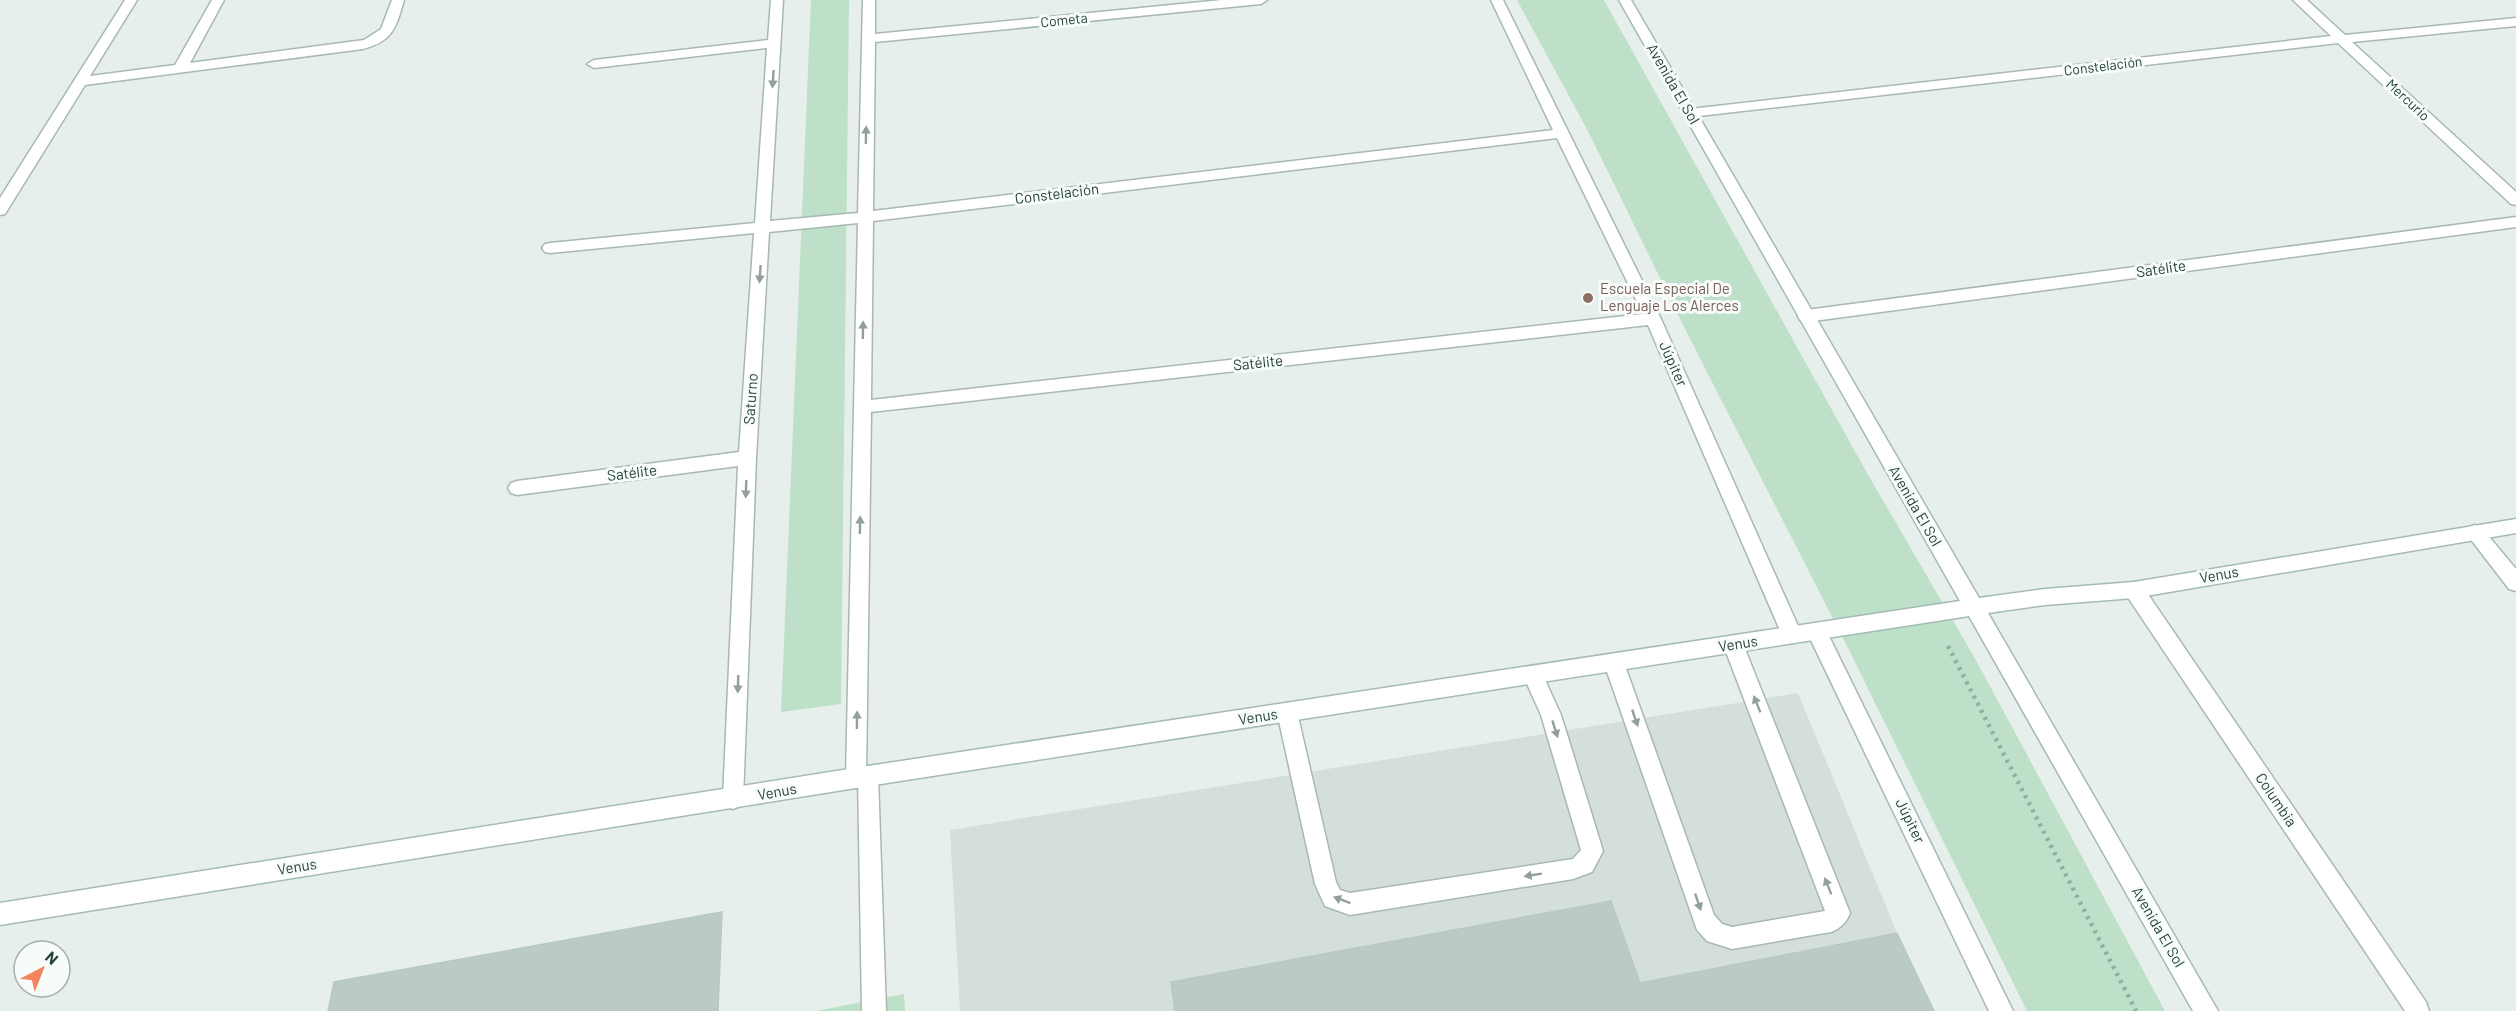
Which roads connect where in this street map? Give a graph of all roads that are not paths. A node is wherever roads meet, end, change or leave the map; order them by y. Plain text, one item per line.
1 (131, 0) edge
2 (218, 0) edge
3 (398, 0) edge
4 (777, 0) edge
5 (868, 0) edge
6 (1261, 0) edge
7 (1497, 0) edge
8 (1625, 0) edge
9 (2299, 0) edge
10 (2516, 22) edge
11 (868, 39) junction
12 (2342, 39) junction
13 (775, 43) junction
14 (594, 64) dead end
15 (180, 69) junction
16 (80, 81) junction
17 (1690, 113) junction
18 (1562, 133) junction
19 (2516, 200) edge
20 (0, 210) edge
21 (865, 217) junction
22 (2516, 222) edge
23 (763, 227) junction
24 (550, 248) dead end
25 (1806, 316) junction
26 (1653, 319) junction
27 (862, 407) junction
28 (747, 458) junction
29 (517, 488) dead end
30 (2516, 526) edge
31 (2475, 532) junction
32 (2516, 583) edge
33 (2134, 590) junction
34 (1974, 607) junction
35 (1817, 632) junction
36 (1792, 635) junction
37 (1733, 644) junction
38 (1614, 663) junction
39 (1533, 675) junction
40 (1287, 712) junction
41 (862, 777) junction
42 (733, 799) junction
43 (0, 914) edge
44 (2418, 1010) edge
45 (874, 1011) edge
46 (2001, 1011) edge
47 (2206, 1011) edge

1 - 16 street
2 - 15 street
3 - 15 street
4 - 13 street, Saturno
5 - 11 street
6 - 11 street, Cometa
7 - 18 street, Júpiter
8 - 17 street, Avenida El Sol
9 - 12 street, Mercurio
10 - 12 street, Constelación
21 -> 11 street
12 - 17 street, Constelación
12 - 19 street, Mercurio
13 - 14 street
13 -> 23 street, Saturno
15 - 16 street
16 - 20 street
17 - 25 street, Avenida El Sol
18 - 21 street, Constelación
18 - 26 street, Júpiter
21 - 23 street, Constelación
27 -> 21 street
22 - 25 street, Satélite
23 - 24 street, Constelación
23 -> 28 street, Saturno
25 - 34 street, Avenida El Sol
26 - 27 street, Satélite
26 - 36 street, Júpiter
41 -> 27 street
28 - 29 street, Satélite
28 -> 42 street, Saturno
30 - 31 street, Venus
31 - 32 street
31 - 33 street, Venus
33 - 34 street, Venus
33 - 44 street, Columbia
34 - 35 street, Venus
34 - 47 street, Avenida El Sol
35 - 36 street, Venus
35 - 46 street, Júpiter
36 - 37 street, Venus
37 - 38 street, Venus
38 -> 37 street
38 - 39 street, Venus
39 - 40 street, Venus
39 -> 40 street
40 - 41 street, Venus
41 - 42 street, Venus
41 - 45 street
42 - 43 street, Venus

